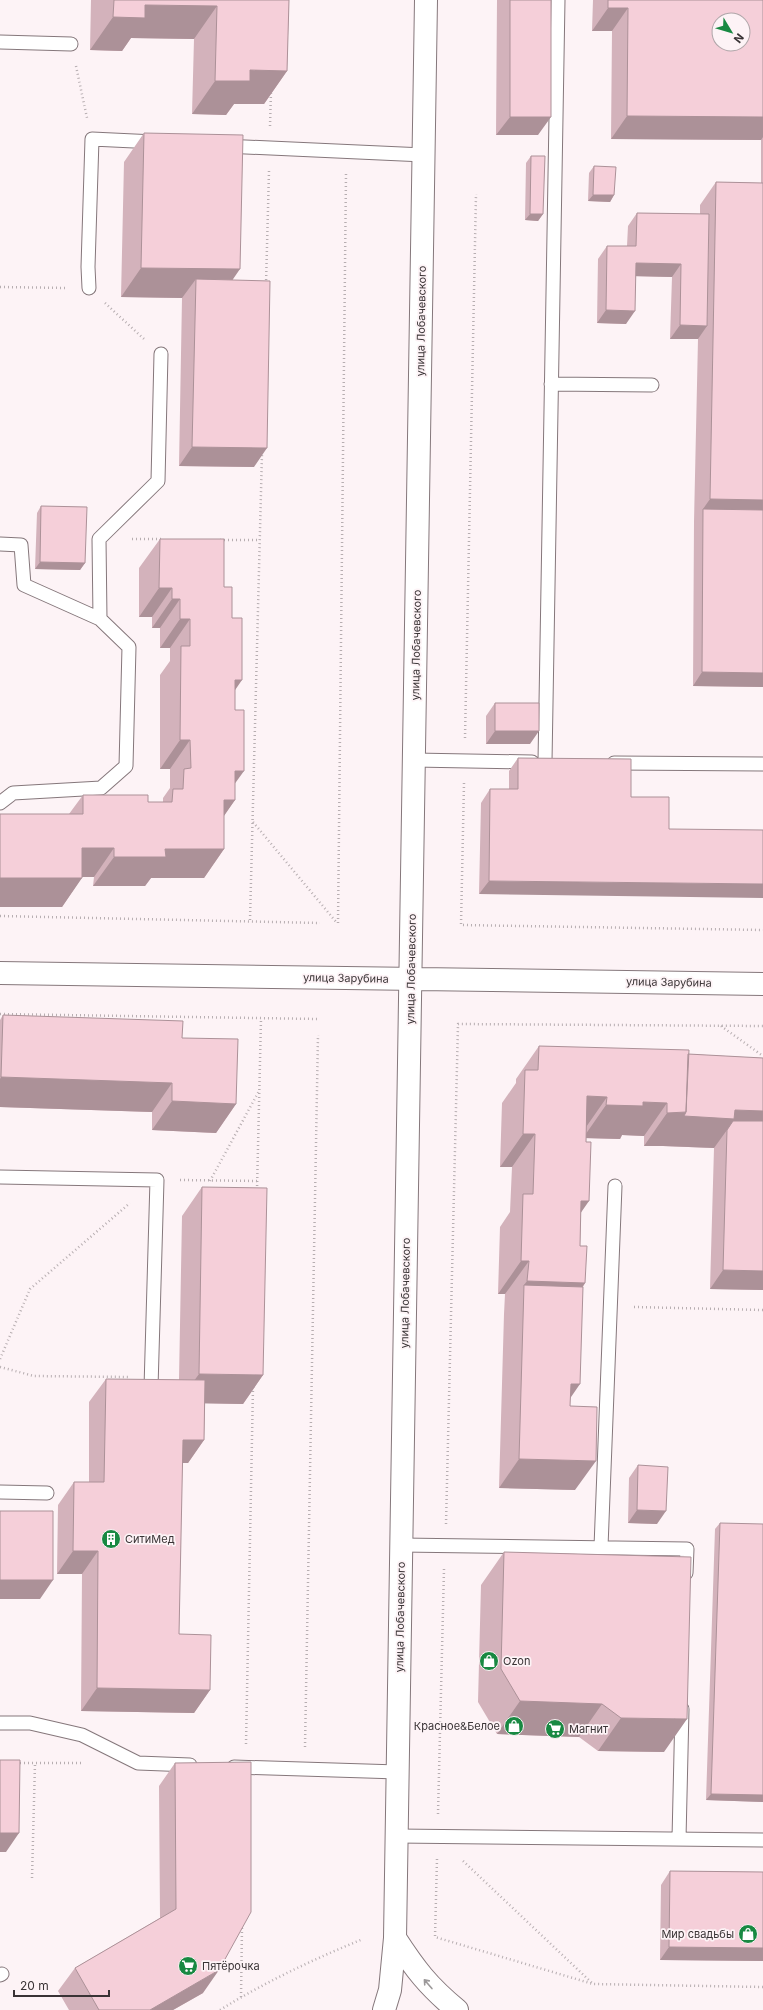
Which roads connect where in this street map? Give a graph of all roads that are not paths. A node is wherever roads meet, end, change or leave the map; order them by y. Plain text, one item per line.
1 (426, 0) edge
2 (558, 0) edge
3 (0, 42) edge
4 (71, 44) road end
5 (168, 143) edge
6 (214, 145) edge
7 (424, 155) junction
8 (89, 288) dead end
9 (161, 354) dead end
10 (551, 384) junction
11 (652, 385) dead end
12 (0, 544) edge
13 (100, 619) junction
14 (414, 760) junction
15 (545, 762) junction
16 (560, 762) edge
17 (599, 762) edge
18 (763, 764) edge
19 (0, 803) edge
20 (0, 973) edge
21 (410, 979) junction
22 (763, 984) edge
23 (0, 1177) edge
24 (615, 1186) dead end
25 (151, 1383) edge
26 (0, 1492) edge
27 (47, 1493) dead end
28 (401, 1545) junction
29 (602, 1547) junction
30 (686, 1588) edge
31 (683, 1698) edge
32 (0, 1723) edge
33 (200, 1765) edge
34 (223, 1766) edge
35 (398, 1772) junction
36 (397, 1836) junction
37 (678, 1839) junction
38 (763, 1840) edge
39 (395, 1938) junction
40 (384, 2010) edge
41 (457, 2010) edge

1 - 7 street, улица Лобачевского
2 - 10 lane
3 - 4 lane
5 - 8 lane
6 - 7 lane
7 - 14 street, улица Лобачевского
9 - 13 lane
10 - 11 lane
10 - 15 lane
12 - 13 lane
13 - 19 lane
14 - 15 lane
14 - 21 street, улица Лобачевского
15 - 16 lane
17 - 18 lane
20 - 21 street, улица Зарубина
21 - 22 street, улица Зарубина
21 - 28 street, улица Лобачевского
23 - 25 lane
24 - 29 lane
26 - 27 lane
28 - 29 lane
28 - 35 street, улица Лобачевского
29 - 30 lane
31 - 37 lane
32 - 33 lane
34 - 35 lane
35 - 36 street, улица Лобачевского
36 - 37 lane
36 - 39 street, улица Лобачевского
37 - 38 lane
39 - 40 street, улица Лобачевского
41 -> 39 street

